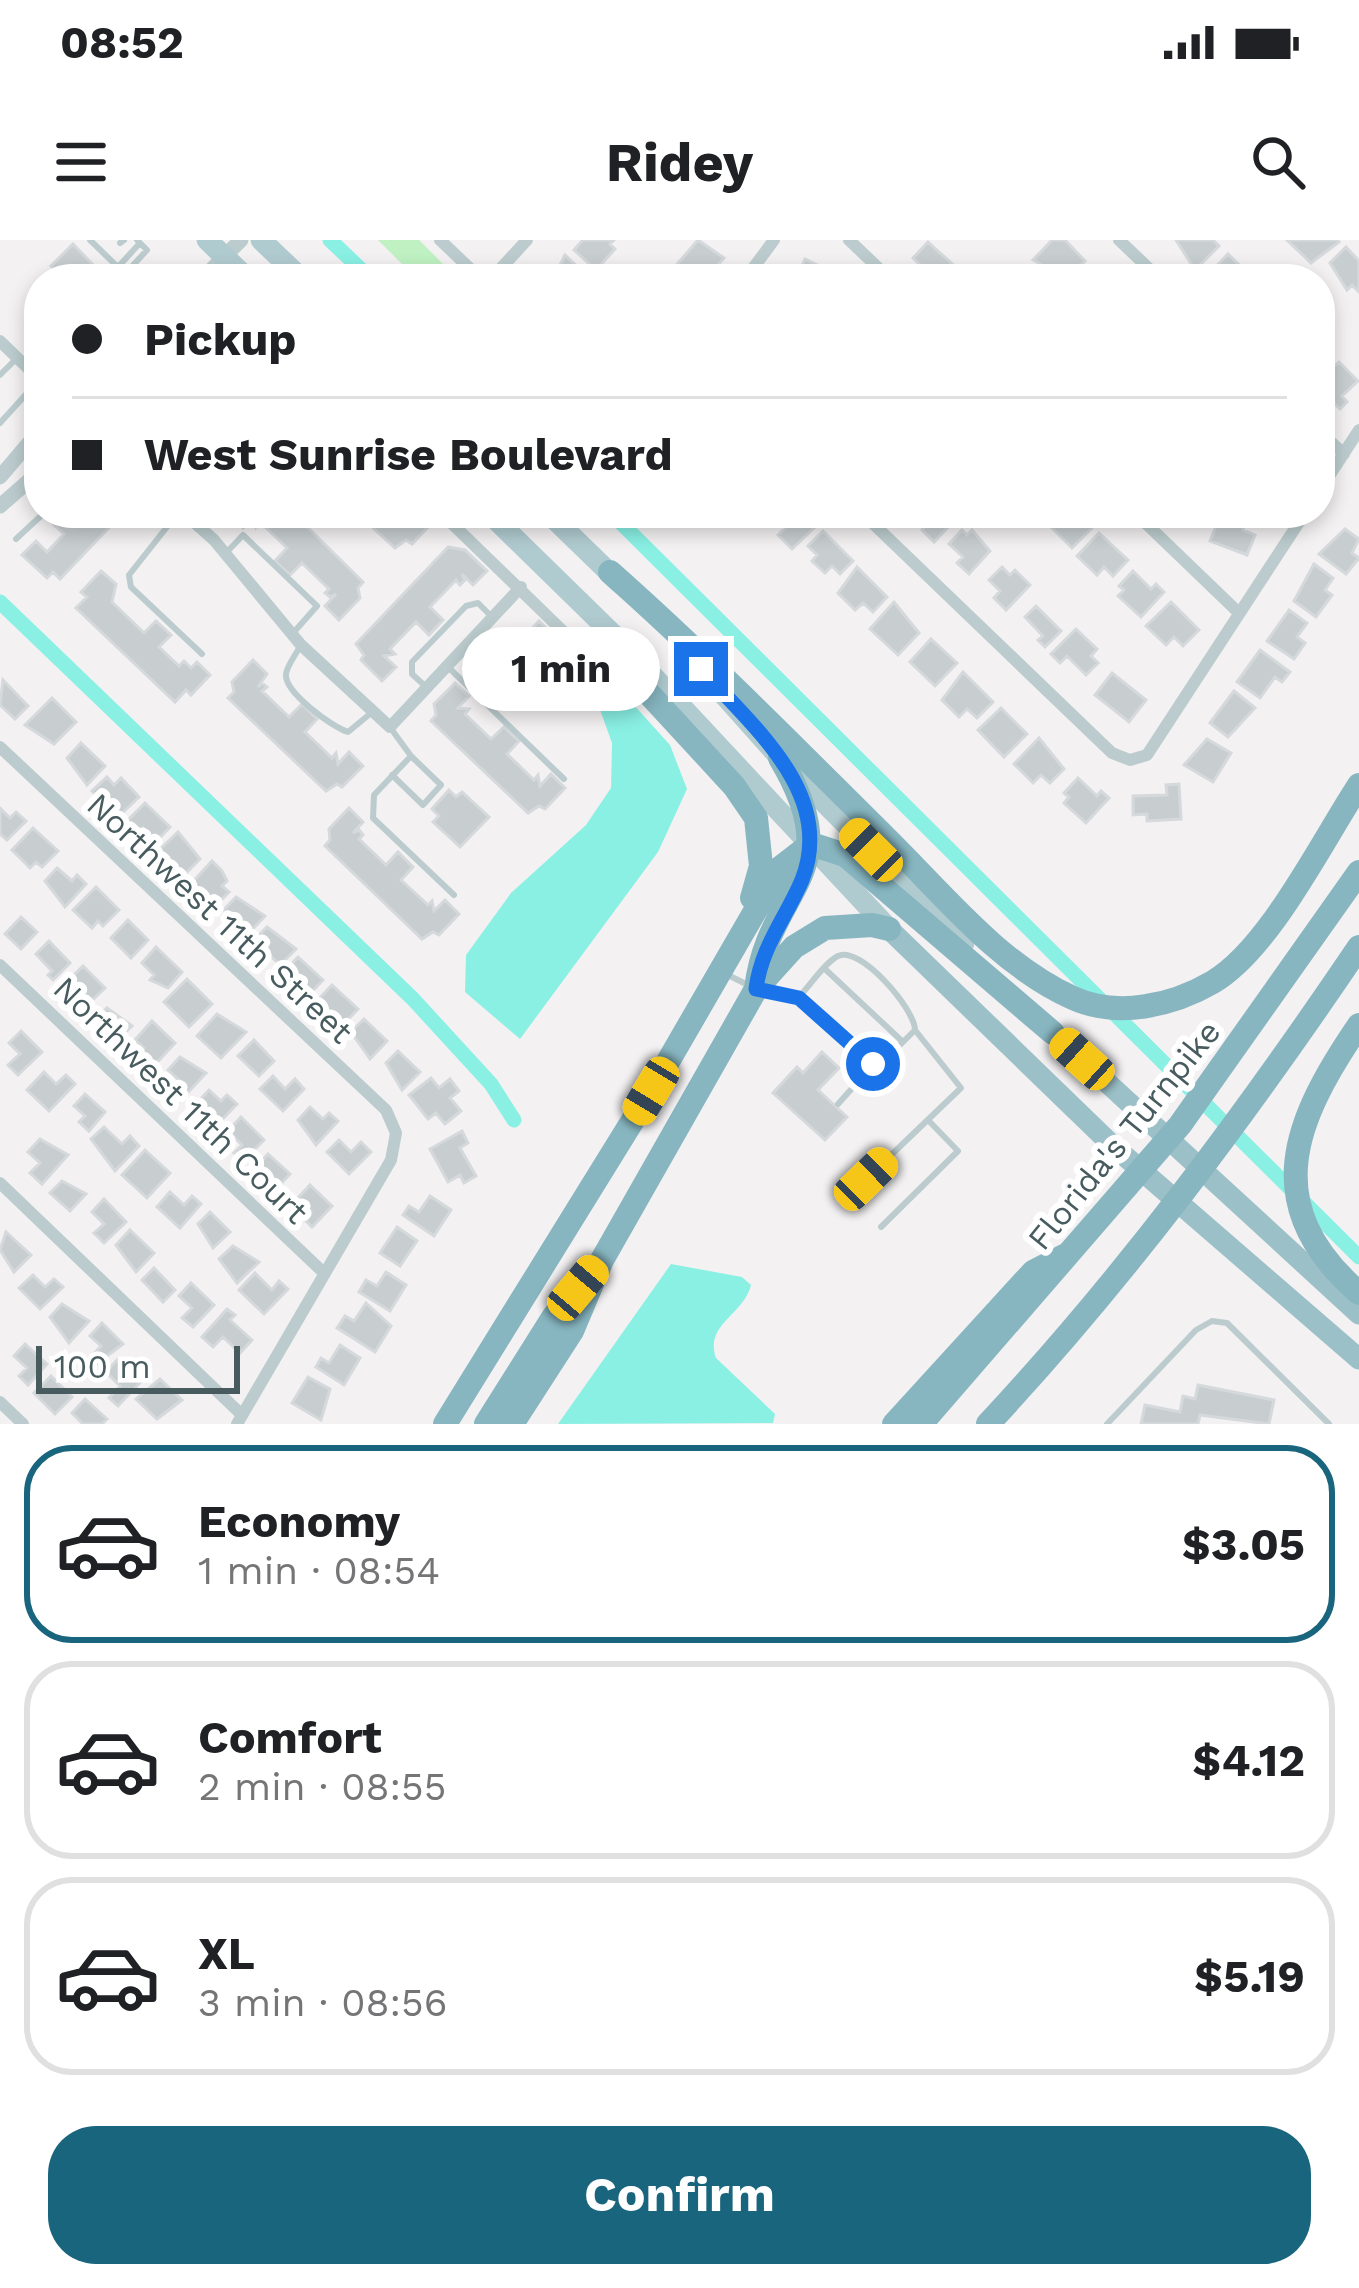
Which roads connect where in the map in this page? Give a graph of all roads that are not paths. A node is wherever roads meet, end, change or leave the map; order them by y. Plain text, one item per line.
1 (241, 240) edge
2 (261, 240) edge
3 (440, 240) edge
4 (527, 240) edge
5 (849, 240) edge
6 (1120, 240) edge
7 (138, 242) edge
8 (95, 243) edge
9 (215, 248) edge
10 (116, 264) edge
11 (134, 264) edge
12 (286, 264) edge
13 (465, 264) edge
14 (505, 264) edge
15 (874, 264) edge
16 (1145, 264) edge
17 (0, 341) edge
18 (17, 357) junction
19 (24, 364) edge
20 (0, 375) edge
21 (24, 396) edge
22 (0, 423) edge
23 (1359, 430) edge
24 (1335, 446) edge
25 (24, 449) edge
26 (1344, 454) junction
27 (1335, 468) edge
28 (0, 478) edge
29 (24, 487) edge
30 (0, 506) edge
31 (28, 528) edge
32 (168, 528) edge
33 (200, 528) edge
34 (458, 528) edge
35 (504, 528) edge
36 (564, 528) edge
37 (878, 528) edge
38 (1151, 528) edge
39 (1295, 528) edge
40 (16, 539) dead end
41 (225, 554) junction
42 (610, 572) junction
43 (520, 587) junction
44 (1239, 613) junction
45 (493, 617) junction
46 (571, 639) dead end
47 (296, 640) junction
48 (623, 644) junction
49 (202, 654) dead end
50 (447, 667) junction
51 (427, 688) junction
52 (372, 712) junction
53 (390, 727) junction
54 (0, 747) edge
55 (411, 756) junction
56 (780, 758) junction
57 (392, 776) junction
58 (564, 779) dead end
59 (1359, 785) edge
60 (811, 844) junction
61 (1359, 872) edge
62 (454, 895) dead end
63 (745, 925) junction
64 (889, 929) junction
65 (1359, 947) edge
66 (0, 965) edge
67 (825, 970) junction
68 (723, 972) junction
69 (756, 989) junction
70 (799, 998) junction
71 (1359, 1025) edge
72 (915, 1030) junction
73 (1053, 1033) junction
74 (902, 1042) junction
75 (873, 1064) junction
76 (838, 1104) dead end
77 (928, 1120) junction
78 (866, 1179) dead end
79 (0, 1183) edge
80 (881, 1227) dead end
81 (1074, 1252) junction
82 (602, 1260) junction
83 (324, 1273) junction
84 (1359, 1293) edge
85 (1359, 1314) edge
86 (495, 1350) junction
87 (1051, 1356) junction
88 (1359, 1360) edge
89 (0, 1402) edge
90 (240, 1419) edge
91 (23, 1424) edge
92 (445, 1424) edge
93 (461, 1424) edge
94 (486, 1424) edge
95 (512, 1424) edge
96 (894, 1424) edge
97 (921, 1424) edge
98 (988, 1424) edge
99 (1005, 1424) edge
100 (1107, 1424) edge
101 (1329, 1424) edge

1 - 9 street
2 - 12 main road
3 - 13 street
4 - 14 street
5 - 15 street
6 - 16 street
7 - 11 lane
8 - 10 lane
17 - 18 street
18 - 19 street
18 - 20 lane
21 - 22 lane
23 - 26 street
24 - 26 street
25 - 28 street
26 - 27 street
29 - 30 street
31 - 40 lane
32 - 49 lane
33 - 41 street
34 - 43 street
35 - 48 main road
36 - 42 main road
37 - 44 street
38 - 44 street
39 - 44 street
41 - 47 street
41 - 47 lane
42 - 56 main road
42 - 59 highway
43 - 45 street
43 - 46 street
45 - 50 street
45 - 51 lane
47 - 52 street
47 - 52 lane
48 - 60 main road
48 - 63 highway
50 - 51 street
50 - 58 lane
51 - 53 street
52 - 53 street
53 - 55 lane
54 - 83 street, Northwest 11th Street
55 - 57 lane
55 - 57 lane
56 - 60 highway
56 - 73 main road
57 - 62 lane
60 - 63 highway
60 - 64 main road
60 - 69 highway
60 - 73 highway
61 - 81 highway, Florida's Turnpike
63 - 68 highway
64 - 69 highway
64 - 88 highway
65 - 87 highway
66 - 83 street, Northwest 11th Court
67 - 70 lane
67 - 72 lane
67 - 74 lane
68 - 69 lane
68 - 86 highway
69 - 70 lane
69 - 82 highway
70 - 75 lane
71 - 84 highway
72 - 74 lane
72 - 77 lane
73 - 85 highway
74 - 75 lane
75 - 76 lane
77 - 78 lane
77 - 80 lane
79 - 90 street
81 - 96 highway
81 - 97 highway, Florida's Turnpike
82 - 94 highway
82 - 95 highway
83 - 90 street
86 - 92 highway
86 - 93 highway
87 - 98 highway
87 - 99 highway
89 - 91 street
100 - 101 lane

